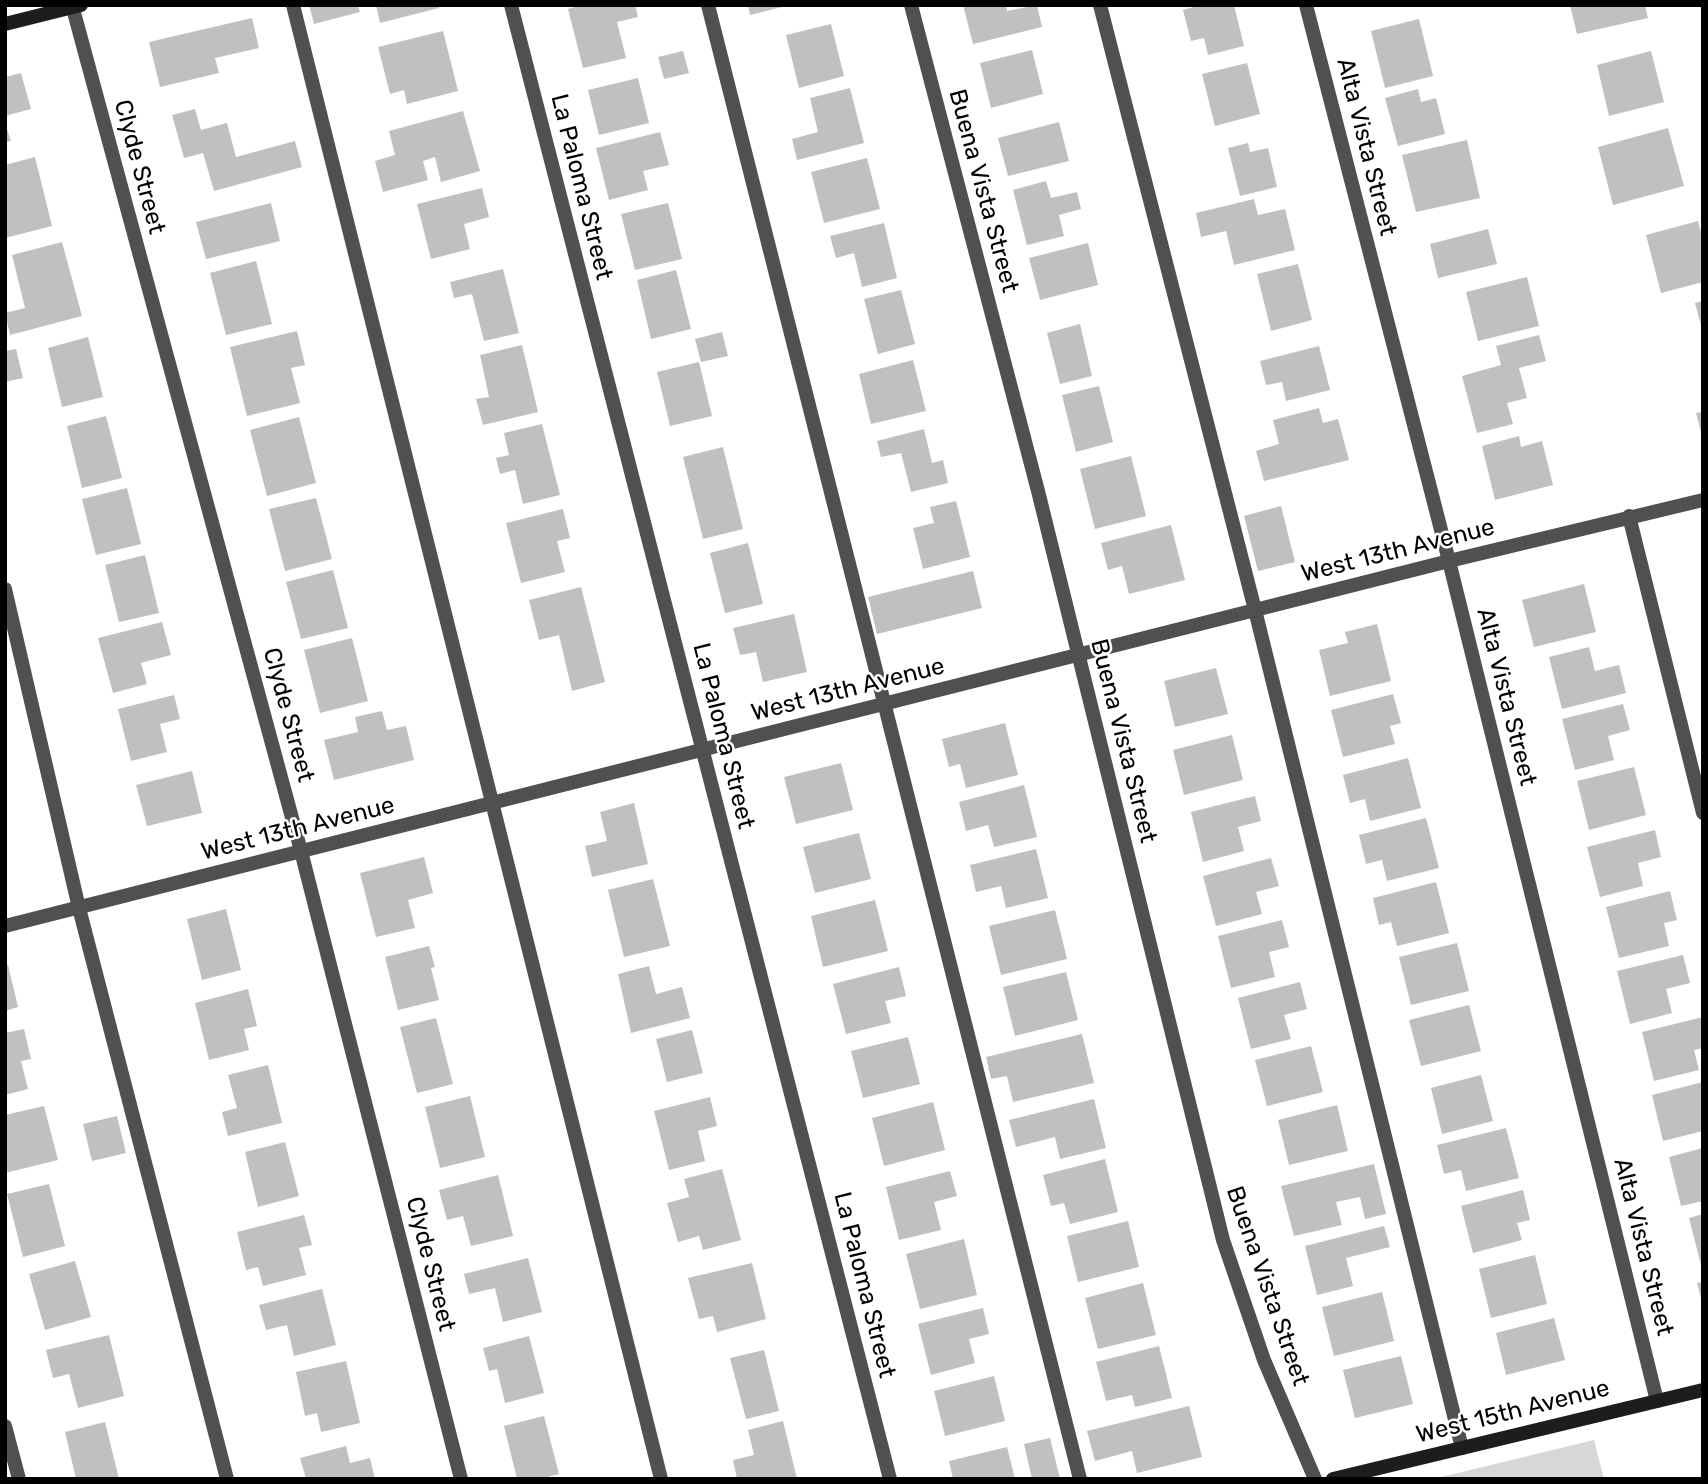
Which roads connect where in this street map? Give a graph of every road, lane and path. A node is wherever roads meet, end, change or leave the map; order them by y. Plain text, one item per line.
1 (293, 5) edge
2 (511, 5) edge
3 (708, 5) edge
4 (911, 5) edge
5 (1100, 5) edge
6 (1306, 5) edge
7 (75, 6) edge
8 (5, 23) edge
9 (1703, 500) edge
10 (1629, 516) junction
11 (1449, 561) junction
12 (5, 589) edge
13 (1255, 610) junction
14 (1078, 655) junction
15 (884, 704) junction
16 (703, 750) junction
17 (492, 803) junction
18 (1703, 813) edge
19 (301, 851) junction
20 (79, 908) junction
21 (5, 926) edge
22 (1703, 1390) edge
23 (1657, 1401) junction
24 (5, 1426) edge
25 (1462, 1448) junction
26 (19, 1479) edge
27 (227, 1479) edge
28 (461, 1479) edge
29 (661, 1479) edge
30 (890, 1479) edge
31 (1080, 1479) edge
32 (1315, 1479) edge
33 (1333, 1479) edge

1 - 17 street
2 - 16 street, La Paloma Street
3 - 15 street
4 - 14 street, Buena Vista Street
5 - 13 street
6 - 11 street, Alta Vista Street
7 - 8 street
7 - 19 street, Clyde Street
9 - 10 street, West 13th Avenue
10 - 11 street, West 13th Avenue
10 - 18 street
11 - 13 street, West 13th Avenue
11 - 23 street, Alta Vista Street
12 - 20 street
13 - 14 street, West 13th Avenue
13 - 25 street
14 - 15 street, West 13th Avenue
14 - 32 street, Buena Vista Street
15 - 16 street, West 13th Avenue
15 - 31 street
16 - 17 street, West 13th Avenue
16 - 30 street, La Paloma Street
17 - 19 street, West 13th Avenue
17 - 29 street
19 - 20 street, West 13th Avenue
19 - 28 street, Clyde Street
20 - 21 street, West 13th Avenue
20 - 27 street
22 - 23 street, West 15th Avenue
23 - 25 street, West 15th Avenue
24 - 26 street
25 - 33 street, West 15th Avenue

